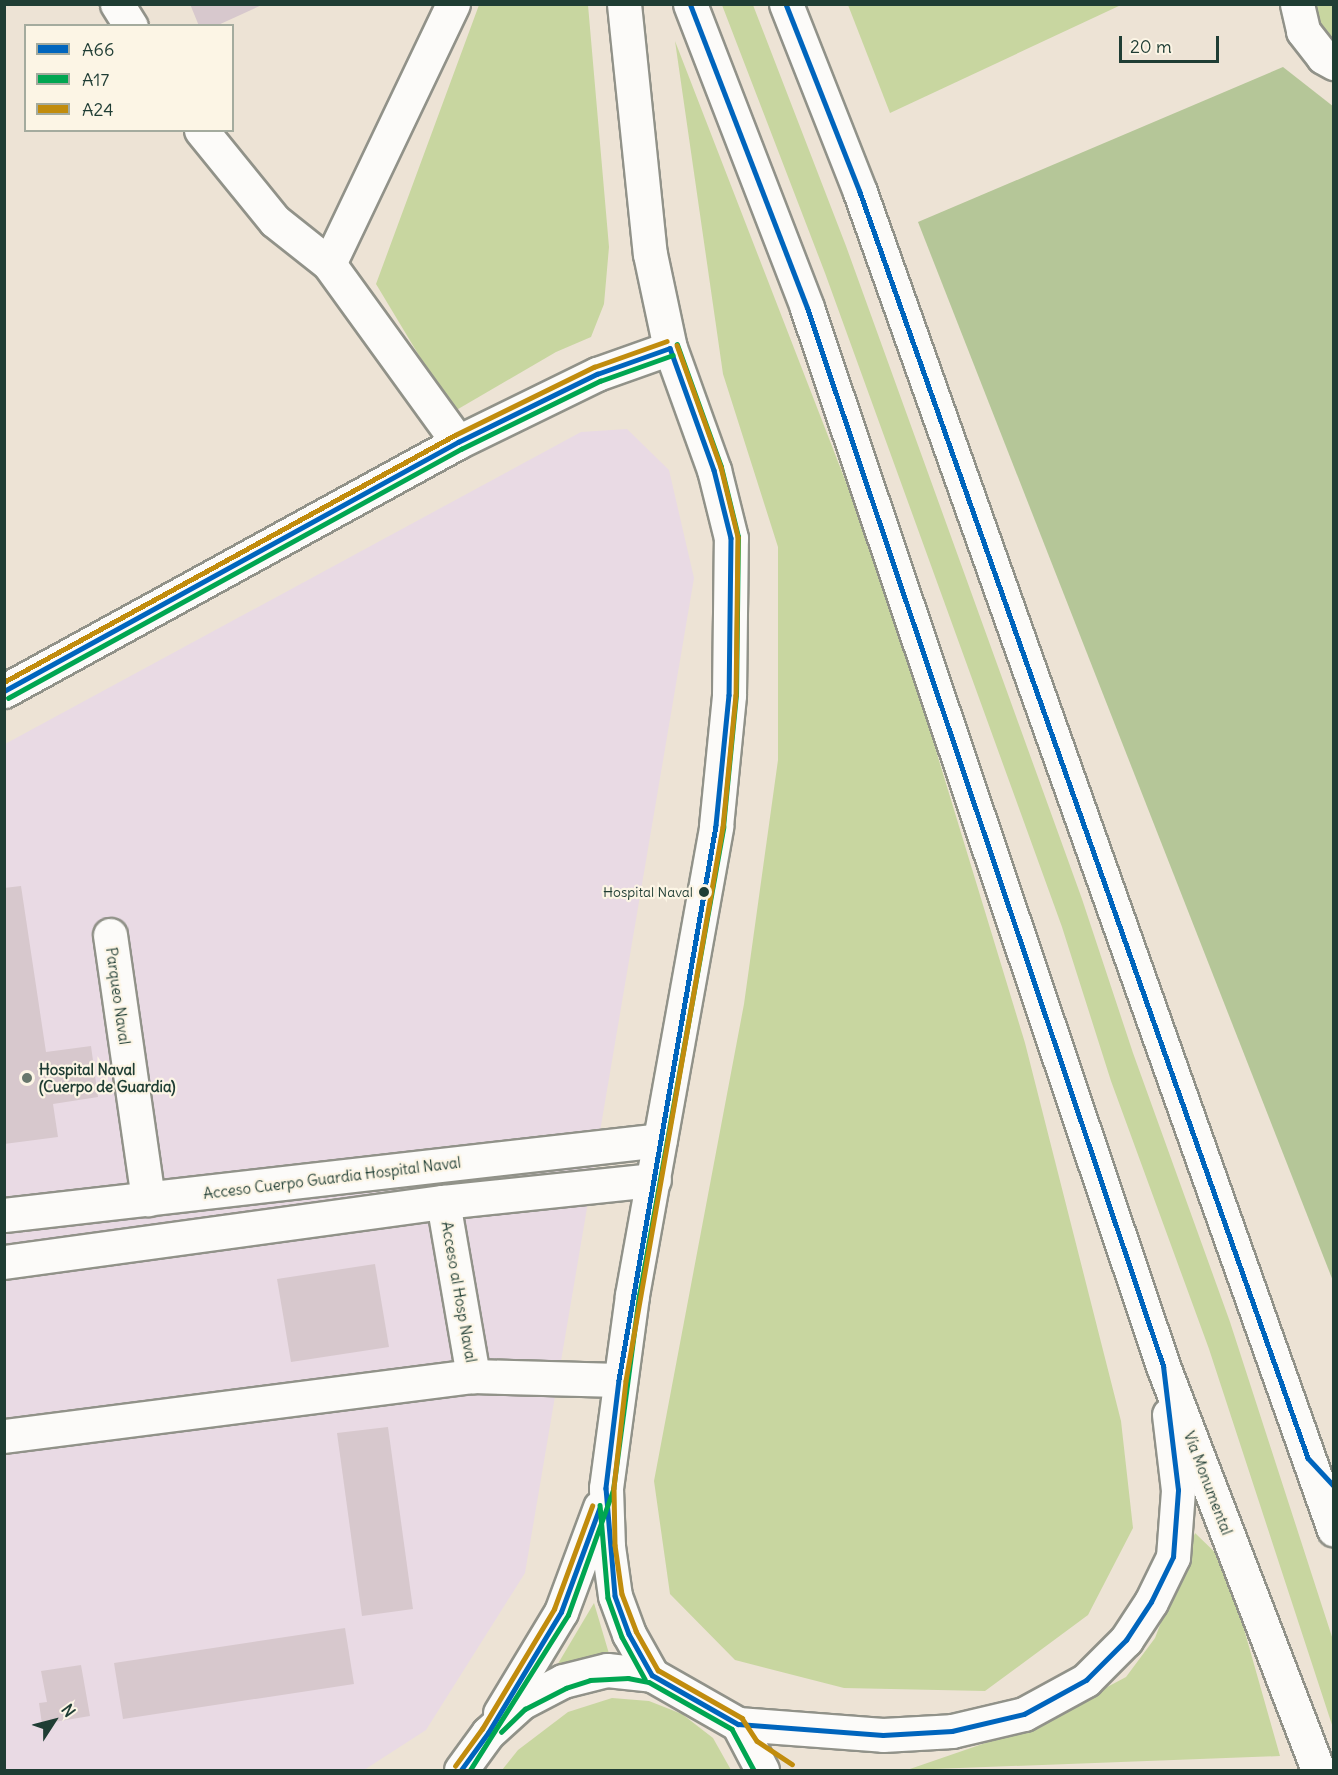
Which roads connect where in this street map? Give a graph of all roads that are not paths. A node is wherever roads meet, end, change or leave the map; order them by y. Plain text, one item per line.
1 (117, 4) edge
2 (453, 4) edge
3 (624, 4) edge
4 (690, 4) edge
5 (786, 4) edge
6 (1296, 4) edge
7 (130, 24) edge
8 (1334, 63) edge
9 (203, 132) edge
10 (329, 264) junction
11 (670, 348) junction
12 (458, 442) junction
13 (11, 681) edge
14 (110, 935) dead end
15 (660, 1140) junction
16 (654, 1180) junction
17 (148, 1199) junction
18 (443, 1202) junction
19 (4, 1215) edge
20 (4, 1262) edge
21 (1163, 1366) junction
22 (473, 1376) junction
23 (619, 1380) junction
24 (4, 1436) edge
25 (1308, 1458) junction
26 (1334, 1487) edge
27 (606, 1488) junction
28 (1334, 1530) edge
29 (652, 1675) junction
30 (751, 1747) edge
31 (467, 1758) edge
32 (788, 1770) edge
33 (1318, 1770) edge

1 - 7 main road
2 - 10 main road
3 - 11 main road
4 - 21 main road, Vía Monumental
5 - 25 main road
6 - 8 main road
9 - 10 main road
10 - 12 main road
11 - 12 main road
11 - 15 main road
12 - 13 main road
14 - 17 main road, Parqueo Naval
15 - 16 main road
15 - 17 main road, Acceso Cuerpo Guardia Hospital Naval
16 - 18 main road, Acceso al Hosp Naval
16 - 23 main road
17 - 19 main road, Acceso Cuerpo Guardia Hospital Naval
18 - 20 main road
18 - 22 main road, Acceso al Hosp Naval
21 - 30 main road
21 - 33 main road, Vía Monumental
22 - 23 main road, Acceso al Hosp Naval
22 - 24 main road
23 - 27 main road
25 - 26 main road
25 - 28 main road
27 - 29 main road
27 - 31 main road
29 - 30 main road
29 - 31 main road
30 - 32 main road

